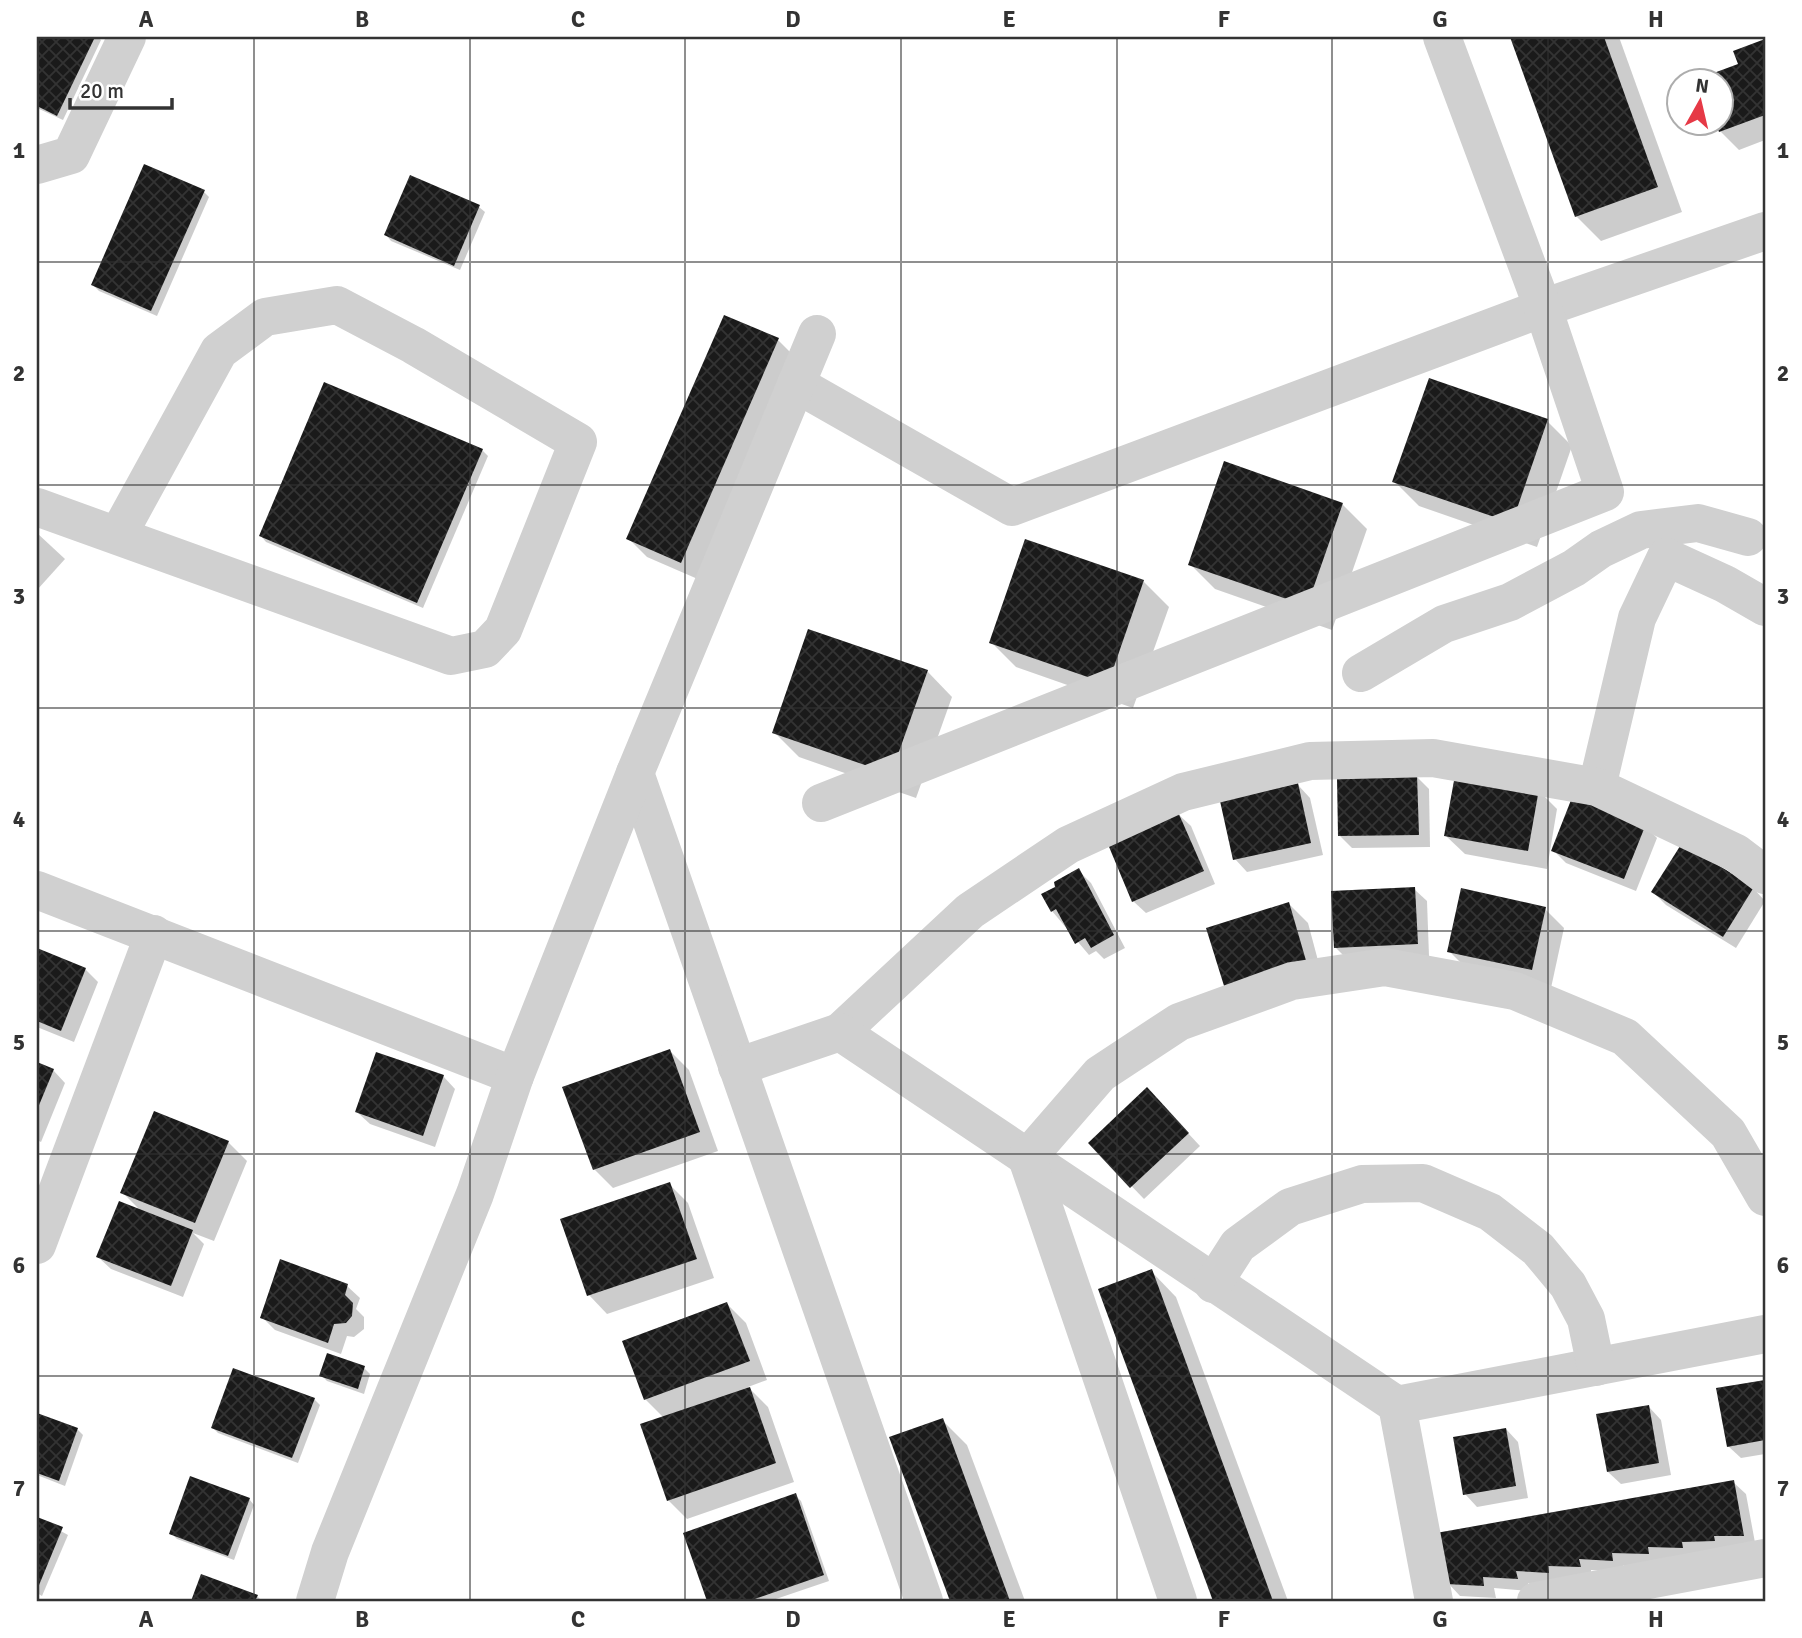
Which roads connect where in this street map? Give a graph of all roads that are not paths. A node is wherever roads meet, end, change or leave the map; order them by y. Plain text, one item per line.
1 (127, 37) edge
2 (1442, 37) edge
3 (37, 165) edge
4 (1765, 231) edge
5 (1543, 307) junction
6 (817, 334) dead end
7 (796, 384) junction
8 (37, 507) edge
9 (1757, 525) edge
10 (118, 535) junction
11 (1725, 584) junction
12 (1765, 607) edge
13 (1361, 673) dead end
14 (635, 774) junction
15 (1597, 787) junction
16 (821, 803) dead end
17 (1765, 876) edge
18 (37, 890) edge
19 (154, 934) junction
20 (840, 1032) junction
21 (737, 1067) junction
22 (515, 1076) junction
23 (1027, 1158) junction
24 (1765, 1197) edge
25 (37, 1245) edge
26 (1213, 1284) junction
27 (1765, 1334) edge
28 (1596, 1367) junction
29 (1397, 1405) junction
30 (1765, 1558) edge
31 (315, 1601) edge
32 (924, 1601) edge
33 (1178, 1601) edge
34 (1434, 1601) edge
35 (1536, 1601) edge

1 - 3 street
2 - 5 street
4 - 5 street
5 - 7 street
5 - 16 street
6 - 7 street
7 - 14 street
8 - 10 street
9 - 11 street
9 - 13 street
10 - 10 street
11 - 12 street
11 - 15 street
14 - 21 street
14 - 22 street
15 - 17 street
15 - 20 street
18 - 19 street
19 - 22 street
19 - 25 street
20 - 21 street
20 - 23 street
21 - 32 street
22 - 31 street
23 - 24 street
23 - 26 street
23 - 33 street
26 - 28 street
26 - 29 street
27 - 28 street
28 - 29 street
29 - 34 street
30 - 35 street

